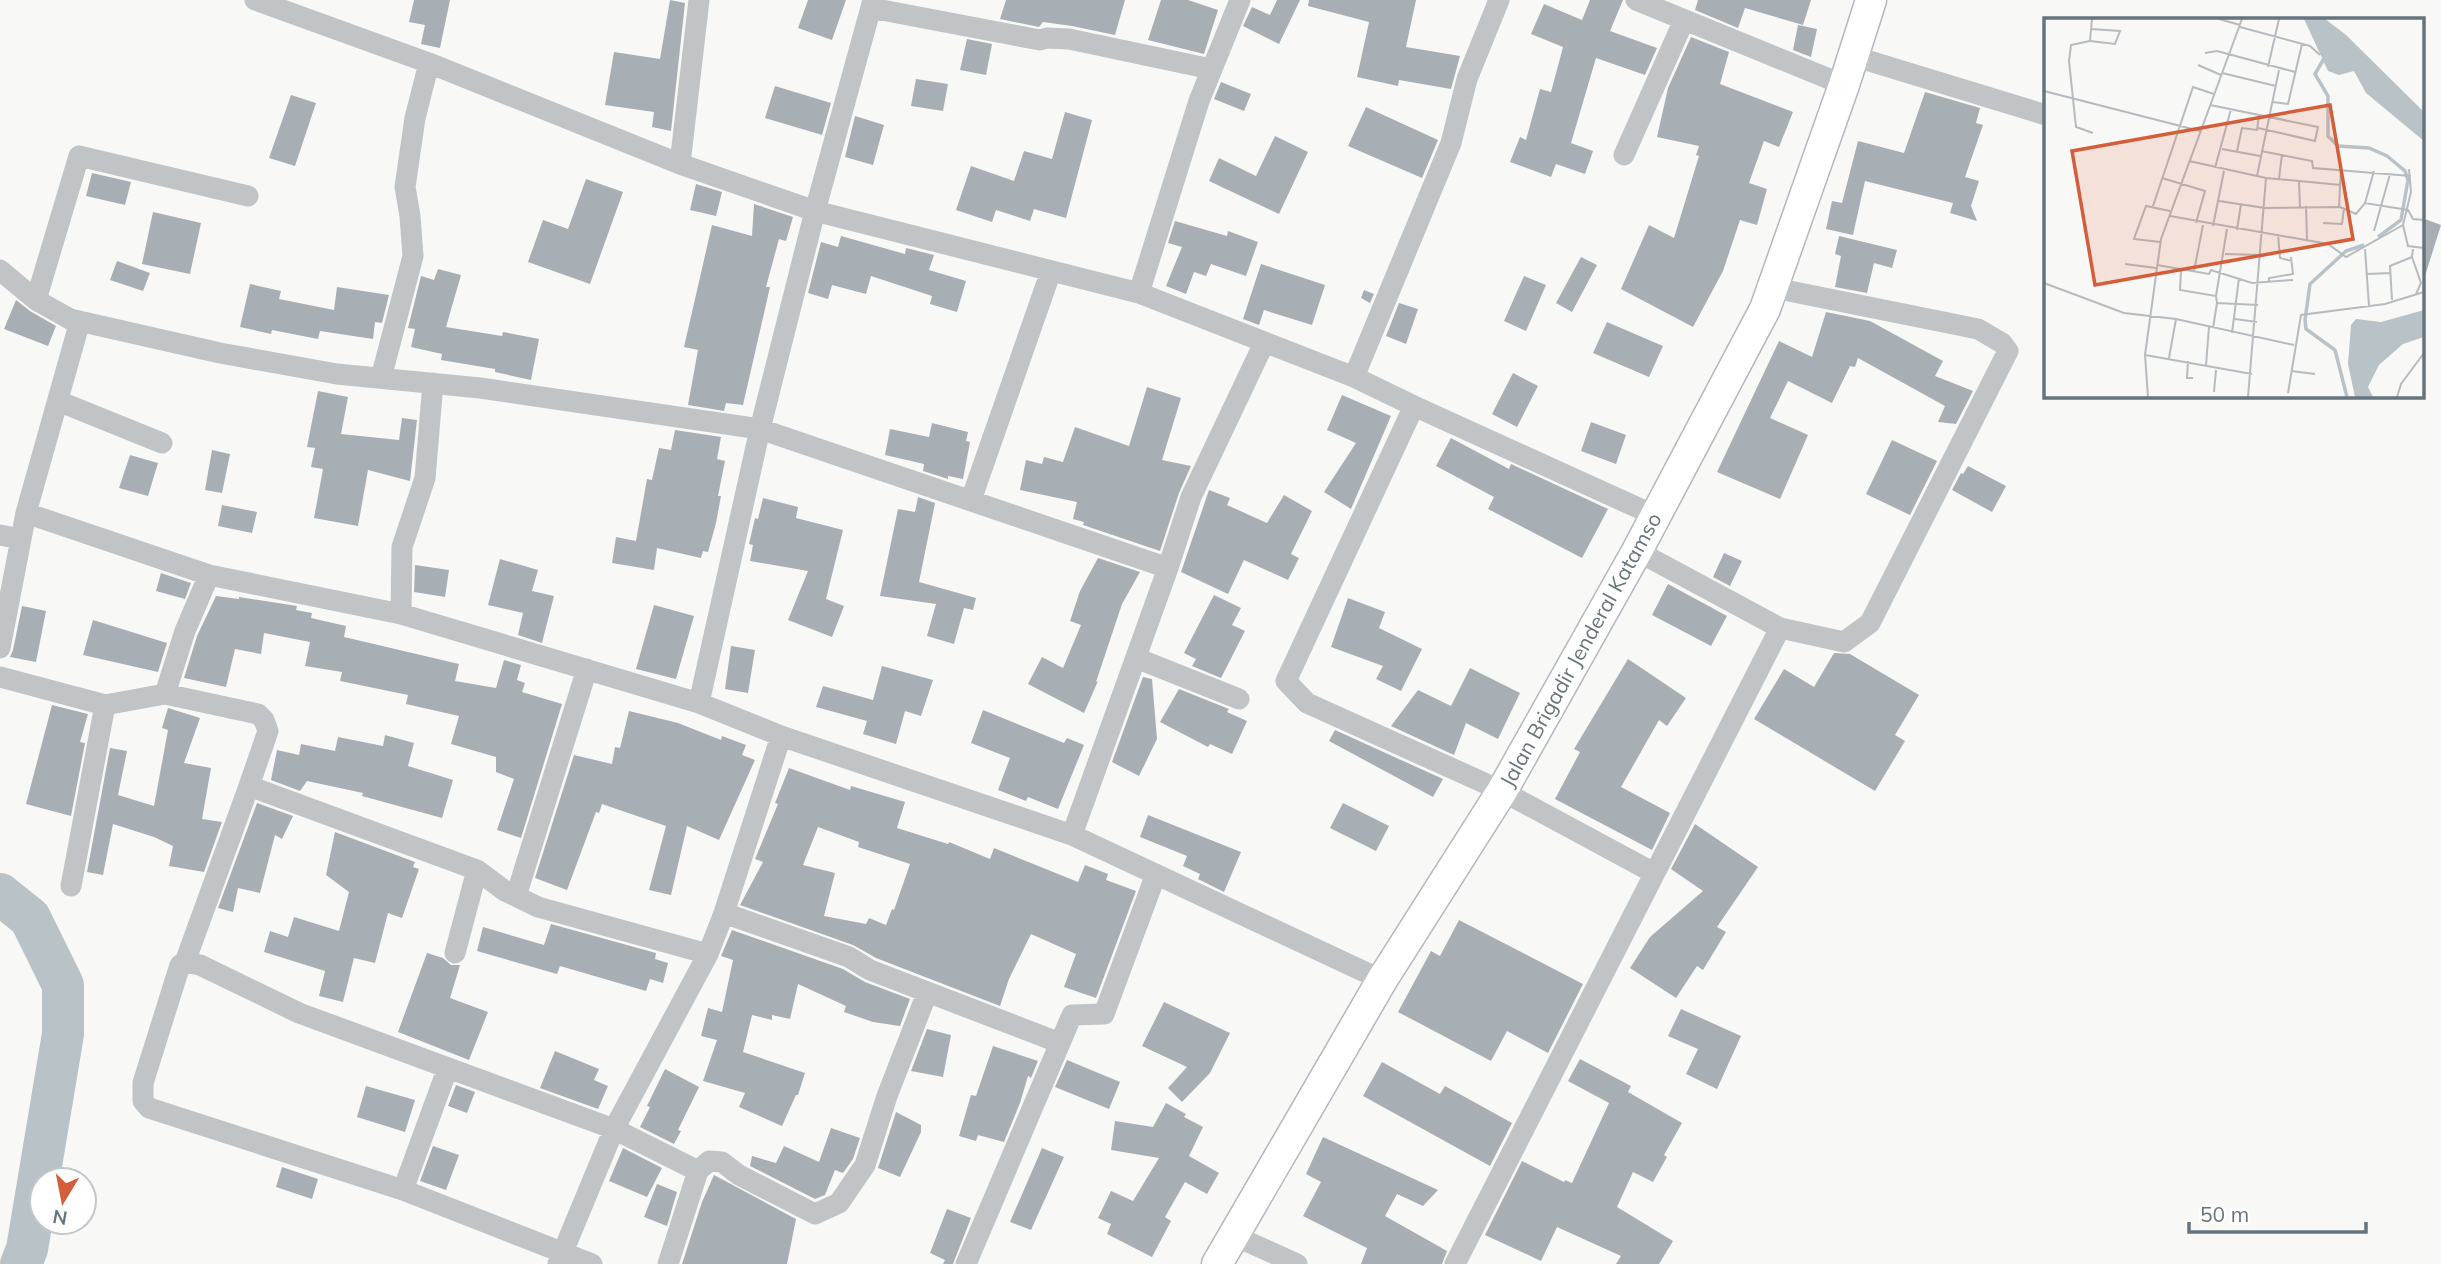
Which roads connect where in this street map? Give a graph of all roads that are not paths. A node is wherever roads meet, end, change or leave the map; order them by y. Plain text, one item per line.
1 (255, 0) edge
2 (699, 0) edge
3 (1240, 0) edge
4 (1499, 0) edge
5 (1636, 0) edge
6 (1871, 0) edge
7 (872, 4) edge
8 (1684, 20) junction
9 (1853, 57) junction
10 (429, 63) junction
11 (1211, 69) junction
12 (1844, 85) junction
13 (2044, 114) edge
14 (1624, 155) dead end
15 (680, 164) junction
16 (248, 196) dead end
17 (815, 211) junction
18 (0, 270) edge
19 (1051, 271) junction
20 (1774, 288) junction
21 (1139, 293) junction
22 (36, 300) junction
23 (80, 321) junction
24 (1264, 343) junction
25 (1354, 376) junction
26 (381, 378) junction
27 (433, 383) junction
28 (58, 401) junction
29 (1414, 406) junction
30 (760, 429) junction
31 (162, 443) dead end
32 (971, 500) junction
33 (26, 513) junction
34 (1656, 516) junction
35 (10, 537) edge
36 (1637, 551) junction
37 (1168, 568) junction
38 (209, 575) junction
39 (401, 614) junction
40 (1780, 628) junction
41 (0, 648) edge
42 (1136, 658) junction
43 (587, 669) junction
44 (0, 677) edge
45 (164, 694) junction
46 (1239, 699) dead end
47 (699, 703) junction
48 (104, 705) junction
49 (781, 736) junction
50 (249, 786) junction
51 (1502, 791) junction
52 (1072, 835) junction
53 (477, 870) junction
54 (1654, 873) junction
55 (1156, 874) junction
56 (71, 886) dead end
57 (516, 896) junction
58 (724, 913) junction
59 (455, 953) dead end
60 (708, 954) junction
61 (185, 962) junction
62 (1382, 980) junction
63 (927, 993) junction
64 (1060, 1043) junction
65 (447, 1070) junction
66 (614, 1129) junction
67 (698, 1171) junction
68 (403, 1190) junction
69 (1235, 1236) junction
70 (560, 1258) edge
71 (592, 1264) edge
72 (668, 1264) edge
73 (966, 1264) edge
74 (1217, 1264) edge
75 (1297, 1264) edge
76 (1455, 1264) edge

1 - 10 street
2 - 15 street
3 - 11 street
4 - 25 street
5 - 8 street
6 - 9 main road, Jalan Brigadir Jenderal Katamso
7 - 11 street
7 - 17 street
8 - 12 street
8 - 14 street
9 - 12 main road, Jalan Brigadir Jenderal Katamso
9 - 13 street
10 - 15 street
10 - 26 street
11 - 21 street
12 - 20 main road, Jalan Brigadir Jenderal Katamso
15 - 17 street
16 - 22 street
17 - 19 street
17 - 30 street
18 - 22 street
19 - 21 street
19 - 32 street
20 - 34 main road, Jalan Brigadir Jenderal Katamso
20 - 40 street
21 - 24 street
22 - 23 street
23 - 26 street
23 - 28 street
24 - 25 street
24 - 37 street
25 - 29 street
26 - 27 street
27 - 30 street
27 - 39 street
28 - 31 street
28 - 33 street
29 - 34 street
29 - 51 street
30 - 32 street
30 - 47 street
32 - 37 street
33 - 35 street
33 - 38 street
34 - 36 main road, Jalan Brigadir Jenderal Katamso
35 - 41 street
36 - 40 street
36 - 51 main road, Jalan Brigadir Jenderal Katamso
37 - 42 street
38 - 39 street
38 - 45 street
39 - 43 street
40 - 54 street
42 - 46 street
42 - 52 street
43 - 47 street
43 - 57 street
44 - 48 street
45 - 48 street
45 - 50 street
47 - 49 street
48 - 56 street
49 - 52 street
49 - 58 street
50 - 53 street
50 - 61 street
51 - 54 street
51 - 62 main road, Jalan Brigadir Jenderal Katamso
52 - 55 street
53 - 57 street
53 - 59 street
54 - 76 street
55 - 62 street
55 - 64 street
57 - 60 street
58 - 60 street
58 - 63 street
60 - 66 street
61 - 65 street
61 - 68 street
62 - 69 main road, Jalan Brigadir Jenderal Katamso
63 - 64 street
63 - 67 street
64 - 73 street
65 - 66 street
65 - 68 street
66 - 67 street
66 - 70 street
67 - 72 street
68 - 70 street
69 - 74 main road, Jalan Brigadir Jenderal Katamso
69 - 75 street
70 - 71 street

